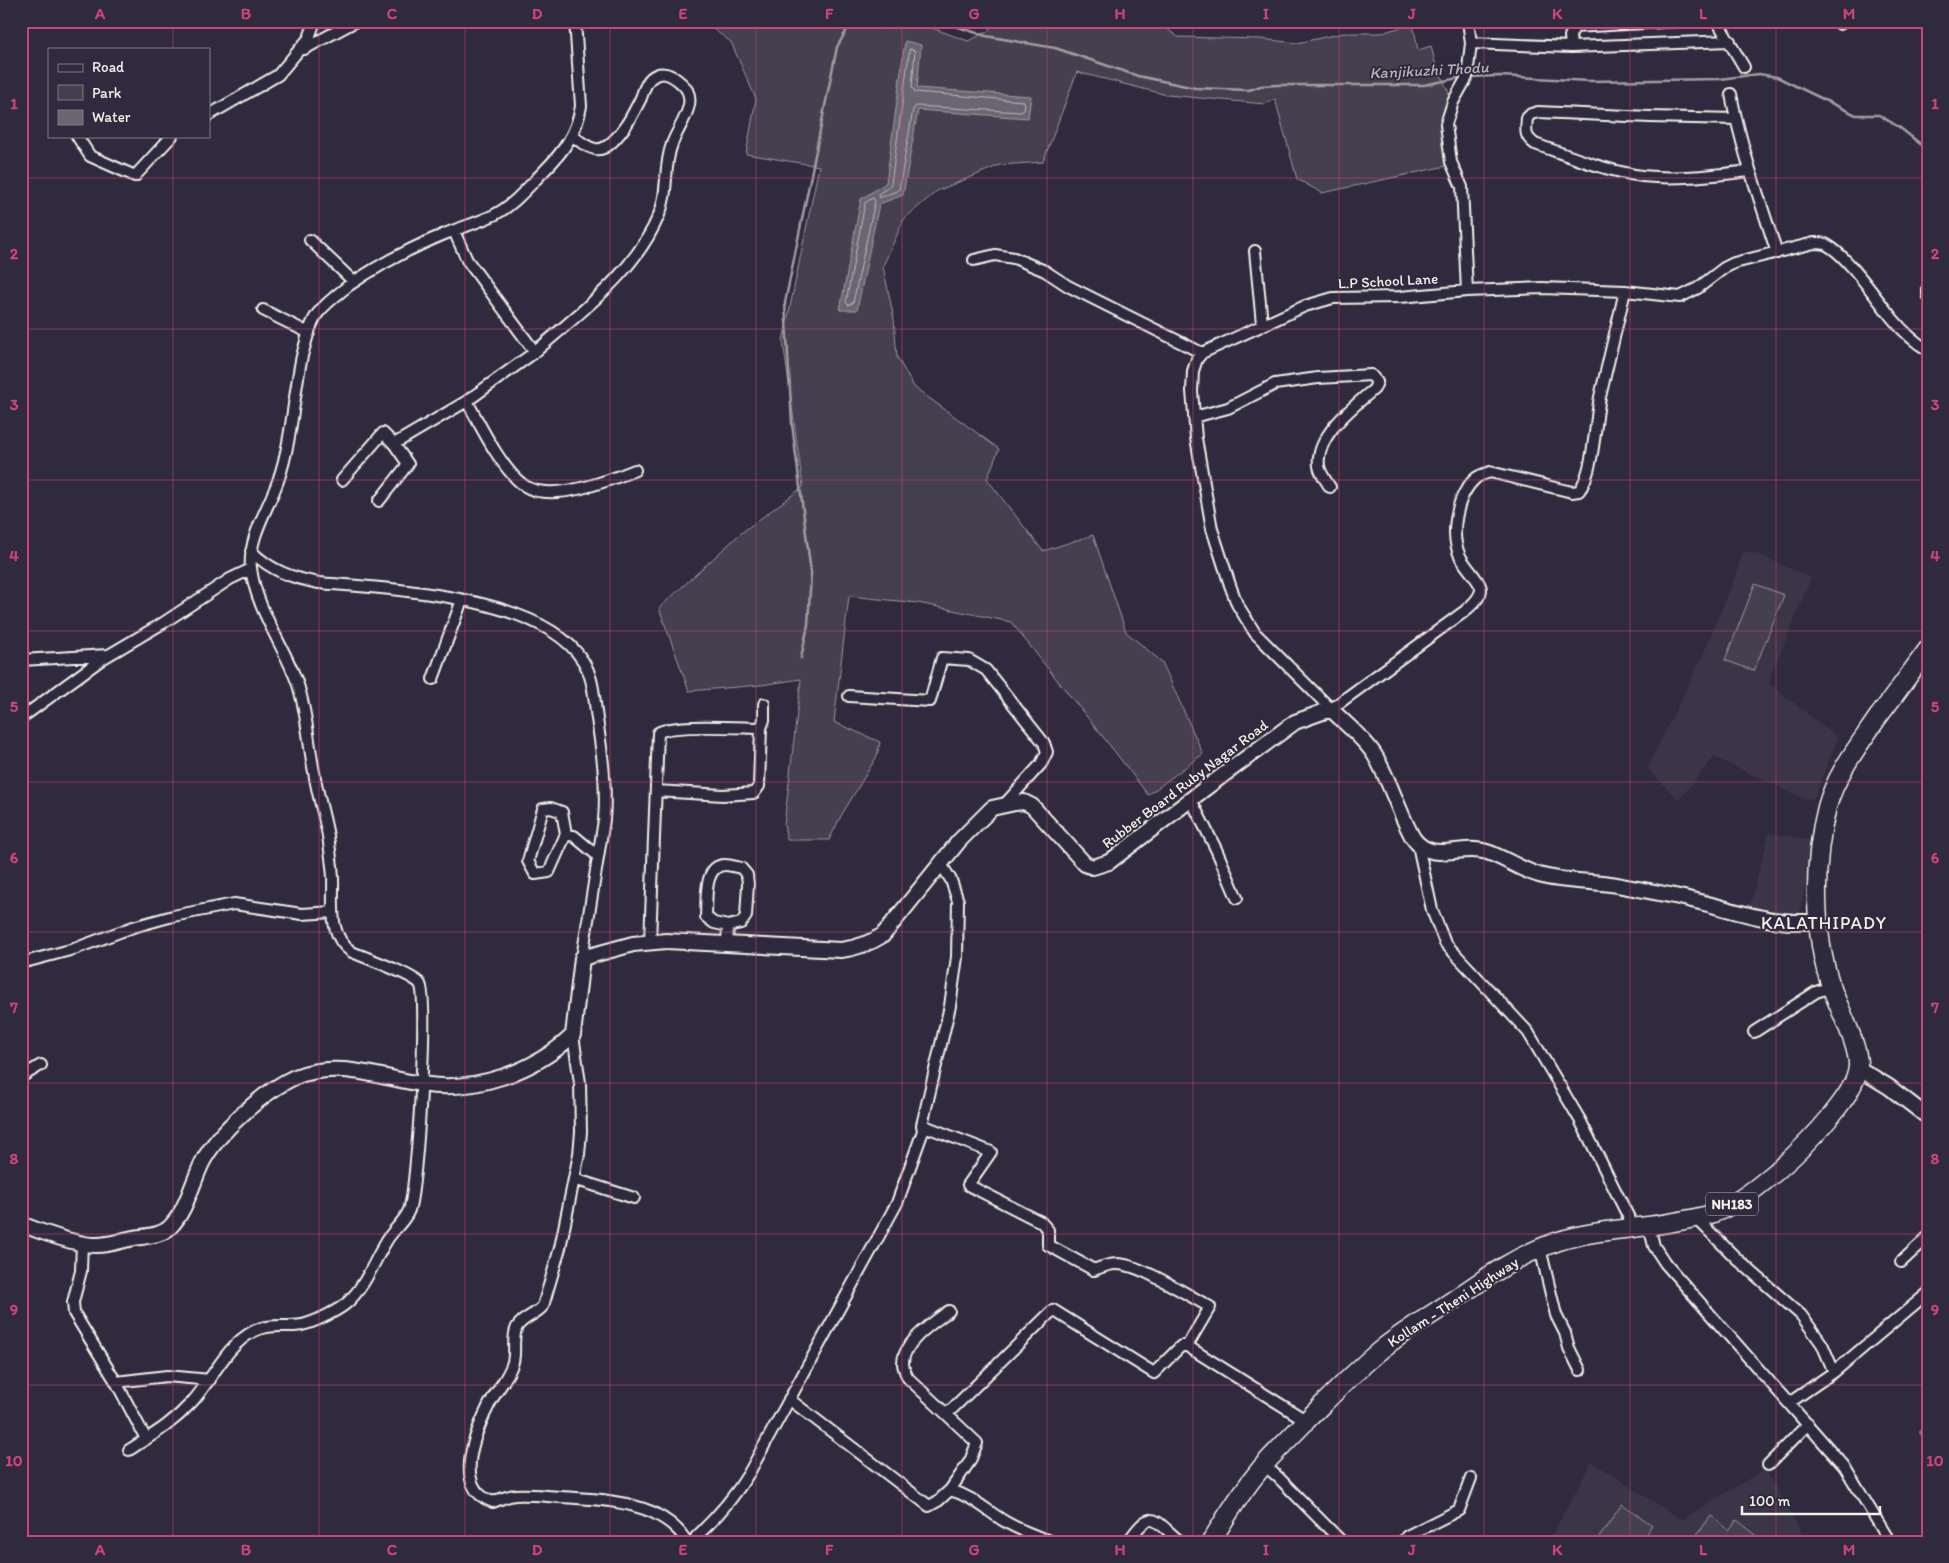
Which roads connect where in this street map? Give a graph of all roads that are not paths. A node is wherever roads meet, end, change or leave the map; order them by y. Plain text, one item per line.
1 (315, 21) edge
2 (356, 21) edge
3 (575, 21) edge
4 (1468, 21) edge
5 (1680, 21) edge
6 (1717, 21) edge
7 (1923, 21) edge
8 (1928, 24) edge
9 (1730, 41) junction
10 (1471, 43) junction
11 (1571, 47) junction
12 (297, 52) junction
13 (1744, 67) dead end
14 (1731, 94) dead end
15 (210, 114) edge
16 (1736, 119) junction
17 (572, 135) junction
18 (78, 138) edge
19 (170, 138) edge
20 (1750, 171) junction
21 (454, 231) junction
22 (310, 240) dead end
23 (1255, 252) dead end
24 (1777, 253) junction
25 (974, 260) dead end
26 (354, 282) junction
27 (1928, 287) edge
28 (1467, 291) junction
29 (1625, 291) junction
30 (1928, 296) edge
31 (263, 310) dead end
32 (1262, 324) junction
33 (309, 333) junction
34 (1928, 350) edge
35 (536, 352) junction
36 (1202, 353) junction
37 (467, 401) junction
38 (1194, 417) junction
39 (394, 444) junction
40 (635, 470) dead end
41 (342, 480) dead end
42 (1330, 487) dead end
43 (379, 502) dead end
44 (251, 551) junction
45 (251, 569) junction
46 (462, 600) junction
47 (1928, 649) edge
48 (110, 655) junction
49 (23, 661) edge
50 (433, 679) dead end
51 (849, 696) dead end
52 (764, 704) dead end
53 (1331, 709) junction
54 (21, 718) edge
55 (761, 728) junction
56 (656, 791) junction
57 (1191, 800) junction
58 (1004, 805) junction
59 (566, 834) junction
60 (1418, 845) junction
61 (598, 856) junction
62 (941, 864) junction
63 (1237, 898) dead end
64 (333, 912) junction
65 (1820, 922) junction
66 (728, 926) junction
67 (650, 942) junction
68 (727, 943) junction
69 (582, 958) junction
70 (21, 963) edge
71 (1831, 987) junction
72 (1754, 1032) dead end
73 (574, 1035) junction
74 (41, 1065) dead end
75 (1858, 1068) junction
76 (21, 1077) edge
77 (421, 1084) junction
78 (1928, 1117) edge
79 (922, 1125) junction
80 (574, 1179) junction
81 (634, 1198) dead end
82 (1695, 1217) junction
83 (21, 1224) edge
84 (1642, 1227) junction
85 (1928, 1237) edge
86 (82, 1242) junction
87 (1540, 1248) junction
88 (1901, 1262) dead end
89 (1928, 1293) edge
90 (949, 1311) dead end
91 (1187, 1346) junction
92 (1580, 1370) dead end
93 (1834, 1372) junction
94 (210, 1380) junction
95 (116, 1382) junction
96 (789, 1399) junction
97 (1790, 1403) junction
98 (947, 1414) junction
99 (1307, 1421) junction
100 (1808, 1424) junction
101 (146, 1440) junction
102 (129, 1450) dead end
103 (1264, 1465) junction
104 (1768, 1465) dead end
105 (1471, 1478) dead end
106 (950, 1490) junction
107 (1230, 1512) junction
108 (684, 1538) edge
109 (700, 1539) edge
110 (1052, 1542) edge
111 (1128, 1542) edge
112 (1181, 1542) edge
113 (1203, 1542) edge
114 (1211, 1542) edge
115 (1342, 1542) edge
116 (1403, 1542) edge
117 (1890, 1542) edge

1 - 12 street
2 - 12 street
3 - 17 street
4 - 10 street
5 - 11 street
6 - 9 street
7 - 8 street
9 - 11 street
9 - 13 street
10 - 11 street
10 - 28 street
12 - 15 street
14 - 16 street
16 - 20 street
16 - 20 street
17 - 21 street
17 - 35 street
18 - 19 street
20 - 24 street
21 - 26 street
21 - 35 street
22 - 26 street
23 - 32 street
24 - 29 street, L.P School Lane
24 - 34 street, L.P School Lane
25 - 36 street
26 - 33 street
27 - 30 street
28 - 29 street, L.P School Lane
28 - 32 street, L.P School Lane
29 - 53 street
31 - 33 street
32 - 36 street, L.P School Lane
33 - 44 street
35 - 37 street
36 - 38 street
37 - 39 street
37 - 40 street
38 - 42 street
38 - 53 street
39 - 41 street
39 - 43 street
44 - 45 street
44 - 46 street
45 - 48 street
45 - 64 street
46 - 50 street
46 - 61 street
47 - 65 highway
48 - 49 street
48 - 54 street
51 - 58 street
52 - 55 street
53 - 57 main road, Rubber Board Ruby Nagar Road
53 - 60 main road
55 - 56 street
55 - 56 street
56 - 67 street
57 - 58 main road, Rubber Board Ruby Nagar Road
57 - 63 street
58 - 62 main road, Rubber Board Ruby Nagar Road
59 - 59 street
59 - 61 street
60 - 65 main road
60 - 84 street
61 - 69 street
62 - 68 main road, Rubber Board Ruby Nagar Road
62 - 79 street
64 - 70 street
64 - 77 street
65 - 71 highway
66 - 66 street
66 - 68 street
67 - 68 main road, Rubber Board Ruby Nagar Road
67 - 69 main road, Rubber Board Ruby Nagar Road
69 - 73 main road
71 - 72 street
71 - 75 highway
73 - 77 main road
73 - 80 street
74 - 76 street
75 - 78 main road
75 - 82 highway, Kollam - Theni Highway / NH183
77 - 86 main road
77 - 94 street
79 - 91 street
79 - 96 street
80 - 81 street
80 - 108 street
82 - 84 highway, Kollam - Theni Highway / NH183
82 - 93 street
83 - 86 main road
84 - 87 highway, Kollam - Theni Highway / NH183
84 - 97 street
85 - 88 street
86 - 95 street
87 - 92 street
87 - 99 highway, Kollam - Theni Highway / NH183
89 - 93 street
90 - 98 street
91 - 98 street
91 - 99 street
93 - 97 street
94 - 95 street
94 - 101 street
95 - 101 street
96 - 106 street
96 - 109 street
97 - 100 street
98 - 106 street
99 - 103 highway, Kollam - Theni Highway / NH183
100 - 104 street
100 - 117 street
101 - 102 street
103 - 107 highway, Kollam - Theni Highway / NH183
103 - 115 street
105 - 116 street
106 - 110 street
107 - 113 street
107 - 114 highway, Kollam - Theni Highway / NH183
108 - 109 street
111 - 112 street

